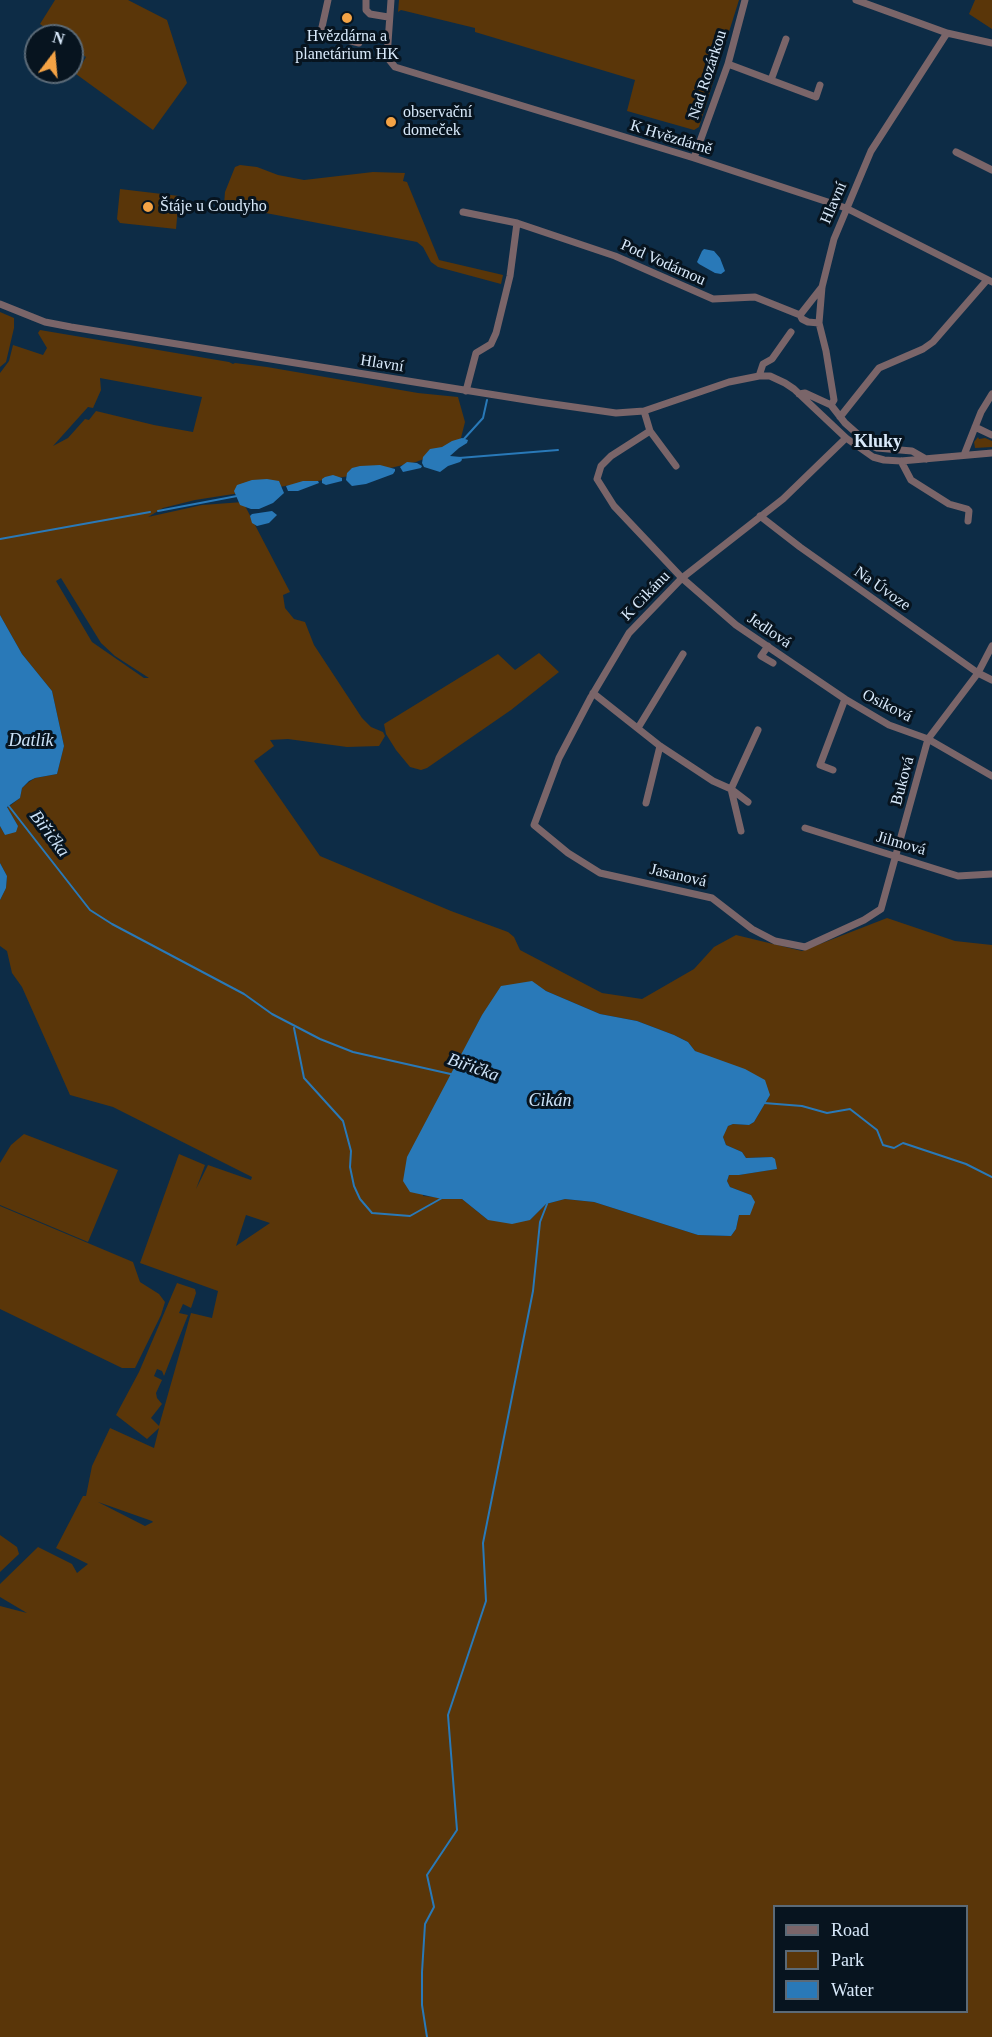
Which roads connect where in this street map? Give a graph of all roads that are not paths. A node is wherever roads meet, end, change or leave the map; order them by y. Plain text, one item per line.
1 (328, 0) edge
2 (366, 0) edge
3 (745, 0) edge
4 (856, 0) edge
5 (391, 2) edge
6 (388, 17) junction
7 (947, 33) junction
8 (786, 39) dead end
9 (359, 43) dead end
10 (992, 43) edge
11 (728, 64) junction
12 (771, 80) junction
13 (820, 85) dead end
14 (956, 152) dead end
15 (694, 158) junction
16 (992, 170) edge
17 (846, 208) junction
18 (463, 212) dead end
19 (517, 223) junction
20 (989, 281) edge
21 (822, 287) junction
22 (0, 304) edge
23 (800, 315) junction
24 (819, 323) junction
25 (791, 332) dead end
26 (759, 376) junction
27 (466, 391) junction
28 (799, 394) junction
29 (992, 394) edge
30 (831, 405) junction
31 (644, 411) junction
32 (840, 417) junction
33 (975, 427) junction
34 (650, 431) junction
35 (992, 435) edge
36 (846, 438) junction
37 (992, 453) edge
38 (964, 455) junction
39 (926, 459) junction
40 (901, 461) junction
41 (676, 466) dead end
42 (760, 516) junction
43 (968, 521) dead end
44 (682, 578) junction
45 (768, 646) junction
46 (992, 646) edge
47 (683, 654) dead end
48 (773, 663) dead end
49 (978, 673) junction
50 (992, 680) edge
51 (593, 693) junction
52 (845, 699) junction
53 (638, 728) junction
54 (758, 730) dead end
55 (928, 739) junction
56 (660, 746) junction
57 (833, 770) dead end
58 (992, 776) edge
59 (731, 789) junction
60 (748, 802) dead end
61 (645, 803) dead end
62 (534, 825) joint
63 (805, 828) dead end
64 (741, 831) dead end
65 (897, 856) junction
66 (992, 874) edge
67 (881, 909) joint

1 - 9 street
2 - 6 street
3 - 11 street, Nad Rozárkou
4 - 7 street
5 - 6 street, K Hvězdárně
6 - 15 street, K Hvězdárně
7 - 10 street
7 - 17 street, Hlavní
8 - 12 street
11 - 12 street
11 - 15 street, Nad Rozárkou
12 - 13 street
14 - 16 street
15 - 17 street, K Hvězdárně
17 - 20 street, K Hvězdárně
17 - 21 street, Hlavní
18 - 19 street, Pod Vodárnou
19 - 23 street, Pod Vodárnou
19 - 27 street
20 - 32 street
21 - 23 street
21 - 24 street, Hlavní
22 - 27 street, Hlavní
23 - 24 street, Pod Vodárnou
24 - 30 street, Hlavní
25 - 26 street
26 - 28 street, Hlavní
26 - 31 street, Hlavní
27 - 31 street, Hlavní
28 - 30 street, Hlavní
28 - 36 street, Hlavní
29 - 33 street
30 - 32 street, Hlavní
31 - 34 street
32 - 39 street, Hlavní
33 - 35 street
33 - 38 street
34 - 41 street
34 - 44 street, Jedlová
36 - 40 street, Hlavní
36 - 42 street, K Cikánu
37 - 38 street, Hlavní
38 - 39 street, Hlavní
39 - 40 street, Hlavní
40 - 43 street
42 - 44 street, K Cikánu
42 - 49 street, Na Úvoze
44 - 45 street, Jedlová
44 - 51 street, K Cikánu
45 - 48 street
45 - 52 street, Jedlová
46 - 49 street, Buková
47 - 53 street
49 - 50 street, Na Úvoze
49 - 55 street, Buková
51 - 53 street
51 - 62 street, K Cikánu
52 - 55 street, Osiková
52 - 57 street, Osiková
53 - 56 street
54 - 59 street
55 - 58 street, Osiková
55 - 65 street, Buková
56 - 59 street
56 - 61 street
59 - 60 street
59 - 64 street
62 - 67 street, Jasanová
63 - 65 street, Jilmová
65 - 66 street, Jilmová
65 - 67 street, Buková

